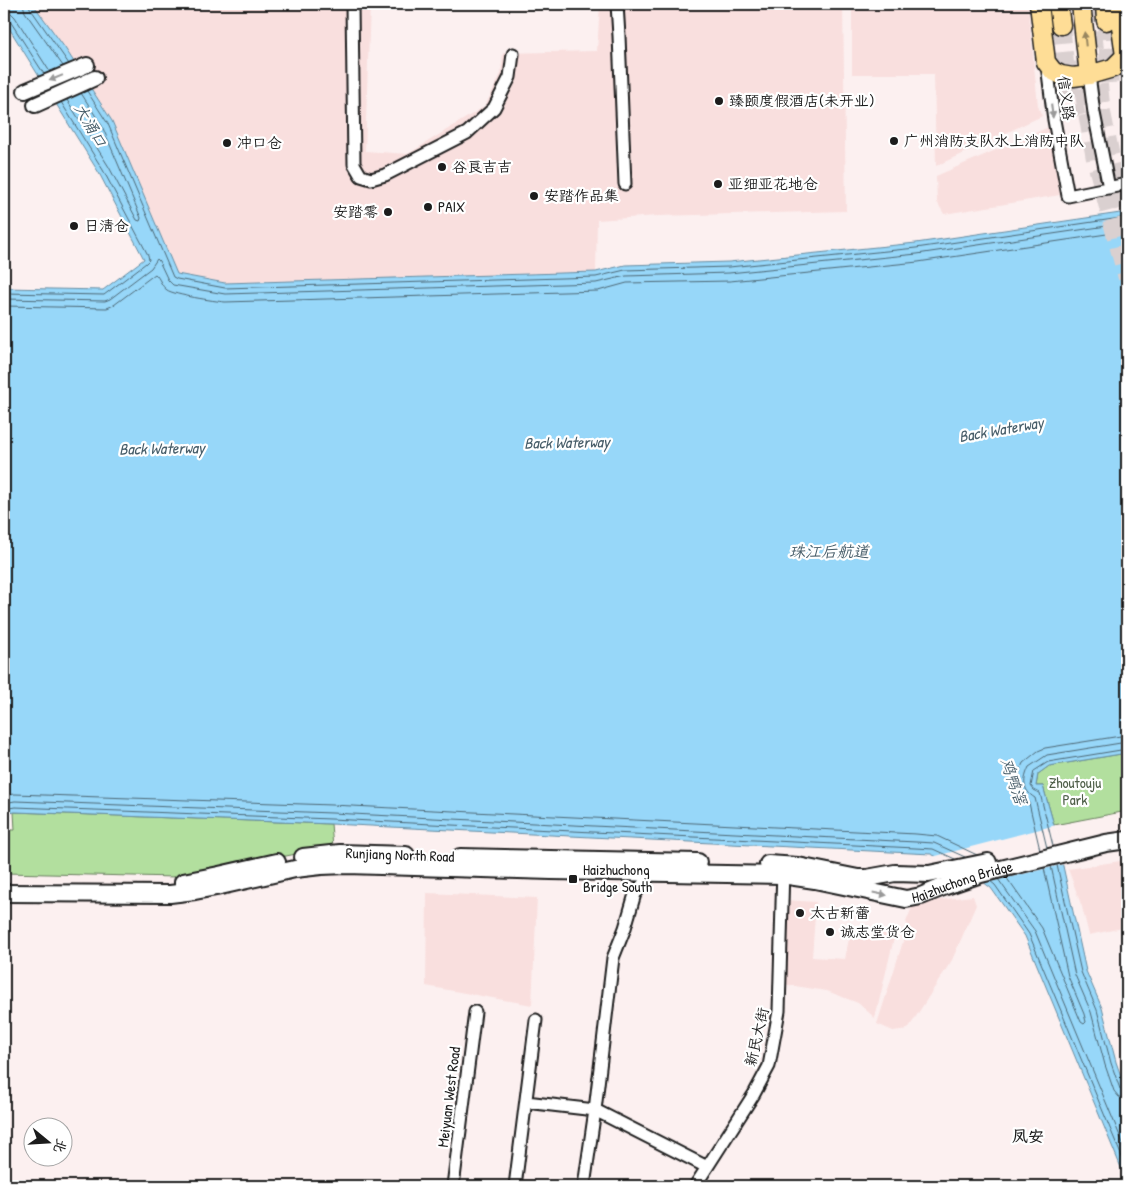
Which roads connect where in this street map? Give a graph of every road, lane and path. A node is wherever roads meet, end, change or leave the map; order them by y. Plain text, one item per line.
1 (352, 4) edge
2 (617, 4) edge
3 (1039, 4) edge
4 (1058, 4) edge
5 (1081, 4) edge
6 (1118, 4) edge
7 (1061, 26) tunnel mouth
8 (513, 54) dead end
9 (1046, 62) junction
10 (1126, 62) edge
11 (87, 66) dead end
12 (1089, 75) junction
13 (95, 78) dead end
14 (24, 91) dead end
15 (34, 104) dead end
16 (625, 184) dead end
17 (1127, 184) edge
18 (1109, 188) junction
19 (1127, 829) edge
20 (1127, 840) edge
21 (790, 871) junction
22 (652, 873) junction
23 (4, 882) edge
24 (4, 893) edge
25 (475, 1012) dead end
26 (536, 1020) dead end
27 (526, 1102) junction
28 (595, 1110) junction
29 (707, 1167) junction
30 (452, 1186) edge
31 (515, 1186) edge
32 (584, 1186) edge
33 (695, 1186) edge

1 - 8 street
2 - 16 street
3 - 9 main road
4 - 7 main road
12 -> 5 main road
6 - 10 main road
9 - 12 main road
9 -> 18 street, 信义路
10 - 12 main road
11 -> 14 street
12 - 18 street
13 - 15 street
17 - 18 street
19 - 21 main road, Haizhuchong Bridge
21 -> 20 main road, Haizhuchong Bridge
21 - 22 main road, Runjiang North Road
21 - 23 main road, Runjiang North Road
21 - 29 street, 新民大街
22 - 24 main road, Runjiang North Road
22 - 28 street
25 - 30 street, Meiyuan West Road
26 - 27 street
27 - 28 street
27 - 31 street
28 - 29 street
28 - 32 street
29 - 33 street, 新民大街

